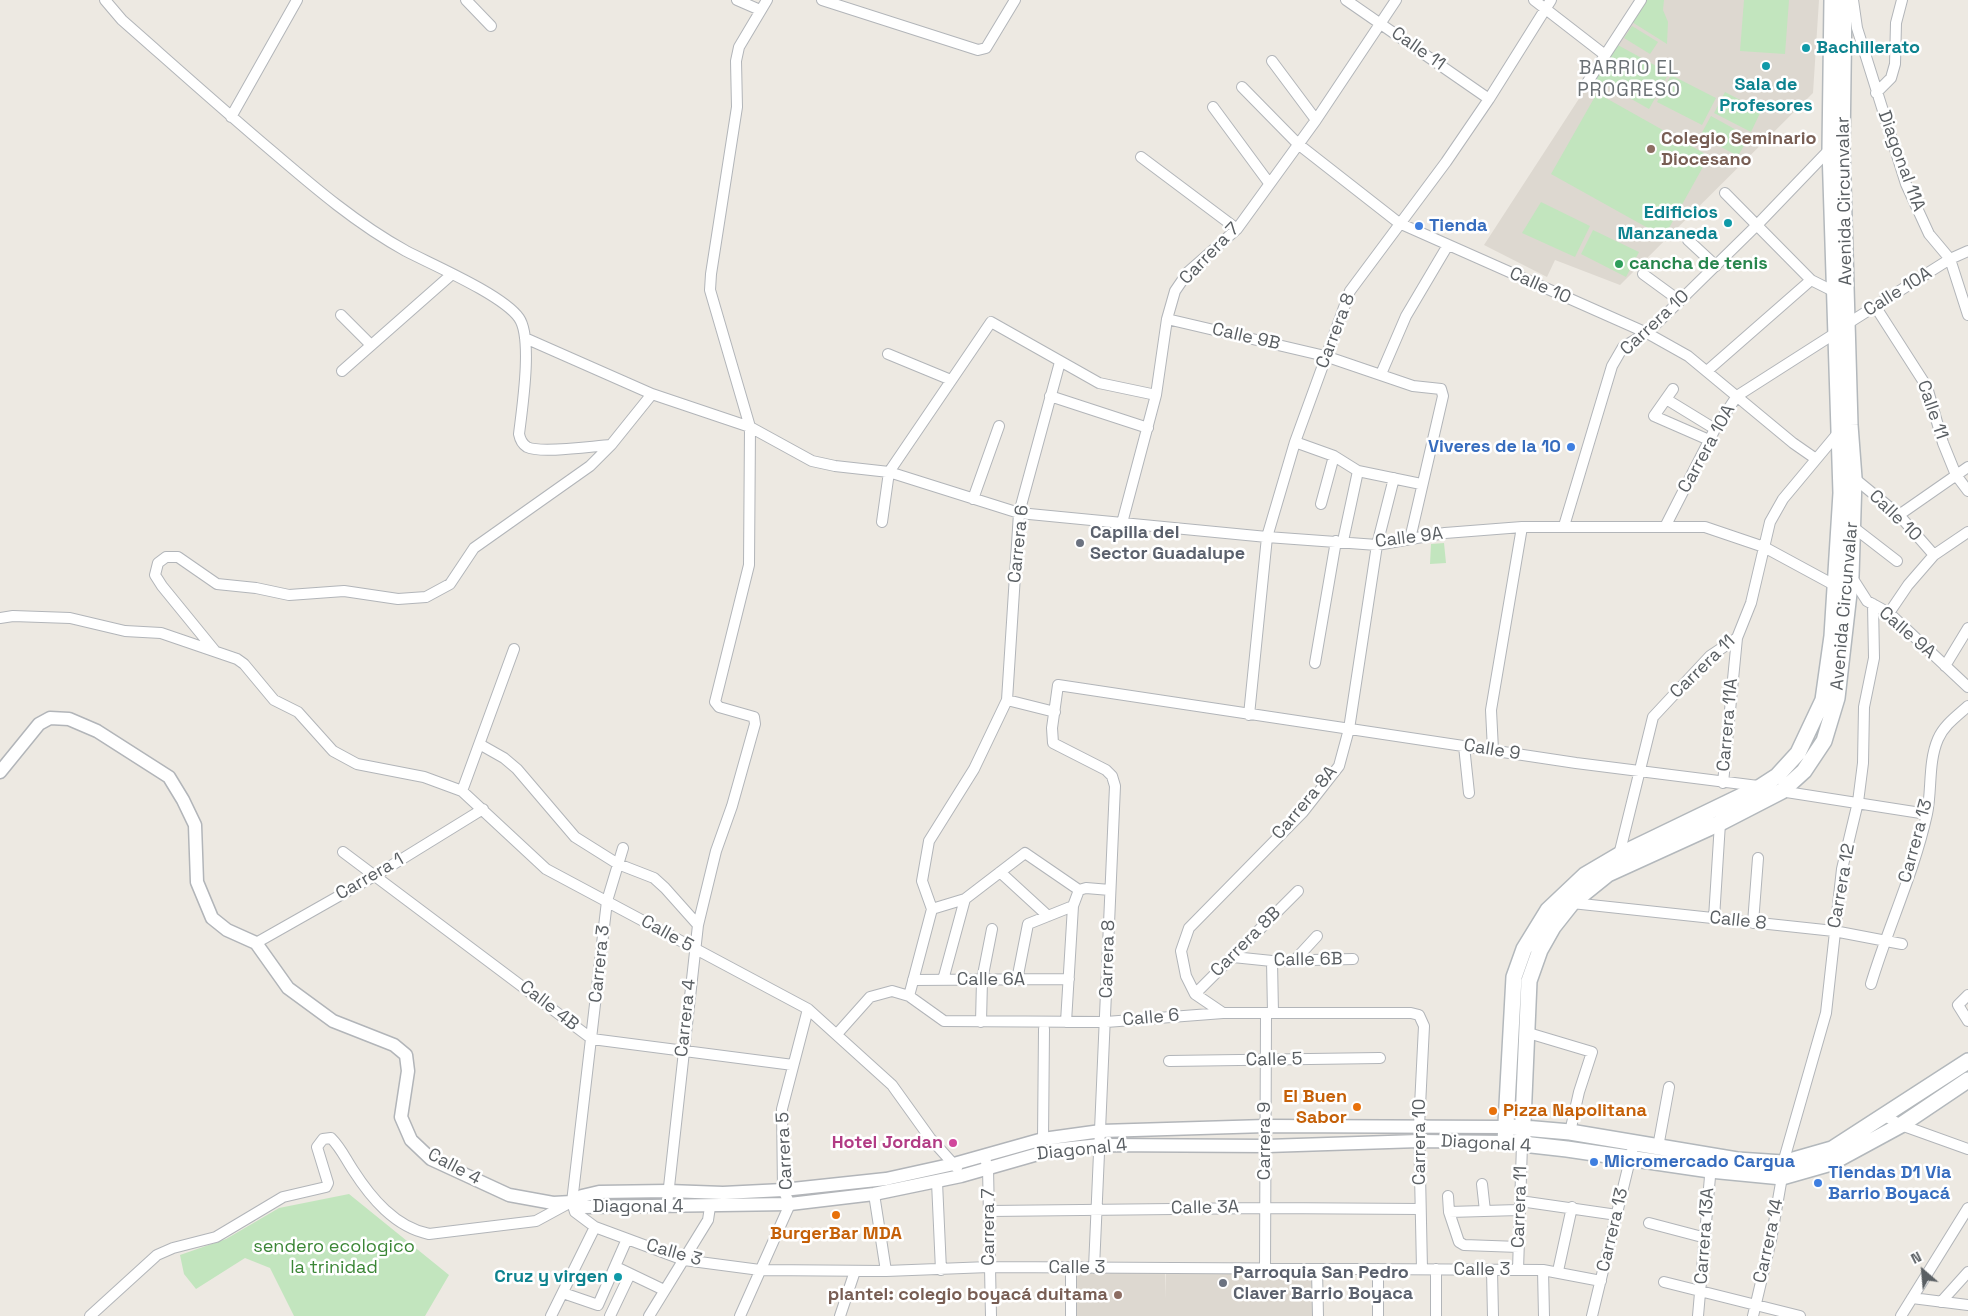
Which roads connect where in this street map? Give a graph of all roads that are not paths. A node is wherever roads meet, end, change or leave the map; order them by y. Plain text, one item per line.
1 (105, 0) edge
2 (297, 0) edge
3 (466, 0) edge
4 (737, 0) edge
5 (767, 0) edge
6 (822, 0) edge
7 (1015, 0) edge
8 (1346, 0) edge
9 (1396, 0) edge
10 (1534, 0) edge
11 (1641, 0) edge
12 (1832, 0) edge
13 (1844, 0) edge
14 (1853, 0) edge
15 (1902, 0) edge
16 (1548, 4) edge
17 (760, 10) junction
18 (1382, 23) junction
19 (490, 26) dead end
20 (1604, 55) junction
21 (1272, 61) dead end
22 (1585, 86) dead end
23 (1242, 87) dead end
24 (1876, 93) junction
25 (1489, 99) junction
26 (1213, 107) dead end
27 (231, 116) junction
28 (1316, 120) junction
29 (1298, 144) junction
30 (1836, 149) junction
31 (1141, 157) dead end
32 (1269, 183) junction
33 (1725, 193) dead end
34 (1399, 223) junction
35 (1758, 224) junction
36 (1237, 229) junction
37 (1688, 240) dead end
38 (1448, 245) junction
39 (1968, 251) edge
40 (1950, 260) junction
41 (1716, 266) junction
42 (1642, 274) dead end
43 (451, 275) junction
44 (1811, 280) junction
45 (1833, 292) junction
46 (1965, 293) edge
47 (1680, 301) junction
48 (1875, 306) junction
49 (340, 315) dead end
50 (1968, 315) edge
51 (1167, 319) junction
52 (1847, 324) junction
53 (1647, 333) junction
54 (1834, 334) junction
55 (525, 338) junction
56 (371, 345) junction
57 (888, 354) dead end
58 (1325, 356) junction
59 (1060, 362) junction
60 (342, 371) dead end
61 (1706, 371) junction
62 (1381, 374) junction
63 (951, 380) junction
64 (1672, 389) dead end
65 (652, 394) junction
66 (1156, 394) junction
67 (1050, 396) junction
68 (1737, 396) junction
69 (1666, 399) junction
70 (999, 426) dead end
71 (750, 427) junction
72 (1148, 428) junction
73 (1715, 429) junction
74 (1844, 433) junction
75 (1709, 440) junction
76 (1295, 442) junction
77 (611, 445) junction
78 (1334, 456) junction
79 (1816, 460) junction
80 (1968, 467) edge
81 (1358, 471) junction
82 (890, 472) junction
83 (1956, 475) junction
84 (1394, 478) junction
85 (1854, 478) junction
86 (1421, 484) junction
87 (1968, 491) edge
88 (972, 499) junction
89 (1321, 504) dead end
90 (1019, 513) junction
91 (1898, 515) junction
92 (882, 522) dead end
93 (1122, 523) junction
94 (1666, 525) junction
95 (1564, 526) junction
96 (1522, 527) junction
97 (1852, 527) junction
98 (1968, 532) edge
99 (1267, 537) junction
100 (1410, 539) junction
101 (1340, 541) junction
102 (1377, 545) junction
103 (1764, 547) junction
104 (1934, 555) junction
105 (1898, 561) dead end
106 (1851, 576) junction
107 (1836, 586) junction
108 (1873, 604) junction
109 (1889, 613) junction
110 (0, 618) edge
111 (1968, 628) edge
112 (1737, 638) junction
113 (514, 649) dead end
114 (215, 651) junction
115 (1315, 663) dead end
116 (1945, 666) junction
117 (1058, 685) joint
118 (1968, 687) edge
119 (1007, 700) junction
120 (1968, 706) edge
121 (1055, 712) junction
122 (1249, 715) junction
123 (1349, 729) junction
124 (480, 745) junction
125 (1464, 746) junction
126 (1493, 750) junction
127 (1638, 771) junction
128 (0, 772) edge
129 (1723, 783) junction
130 (1760, 787) junction
131 (462, 791) junction
132 (1782, 791) junction
133 (1469, 793) dead end
134 (1858, 802) junction
135 (483, 809) junction
136 (1927, 814) junction
137 (1720, 823) junction
138 (623, 848) dead end
139 (343, 852) dead end
140 (1619, 855) junction
141 (1758, 858) dead end
142 (618, 864) junction
143 (1000, 872) junction
144 (376, 875) junction
145 (1079, 890) junction
146 (1110, 890) junction
147 (1298, 890) dead end
148 (964, 899) junction
149 (607, 901) junction
150 (1572, 903) junction
151 (1073, 906) junction
152 (932, 910) junction
153 (1048, 916) junction
154 (1714, 918) junction
155 (1753, 923) junction
156 (698, 924) junction
157 (992, 929) dead end
158 (1834, 931) junction
159 (1317, 936) dead end
160 (1884, 939) junction
161 (256, 943) junction
162 (1902, 944) dead end
163 (694, 949) junction
164 (1232, 956) junction
165 (1353, 959) dead end
166 (1294, 960) junction
167 (1272, 961) junction
168 (1069, 979) junction
169 (913, 980) junction
170 (943, 980) junction
171 (982, 980) junction
172 (1017, 980) junction
173 (1871, 984) dead end
174 (1195, 994) junction
175 (909, 996) junction
176 (1968, 996) edge
177 (808, 1009) junction
178 (1223, 1013) junction
179 (1269, 1013) junction
180 (1419, 1015) joint
181 (1968, 1021) edge
182 (981, 1022) junction
183 (1066, 1022) junction
184 (1106, 1022) junction
185 (1044, 1030) dead end
186 (1525, 1032) junction
187 (837, 1034) junction
188 (592, 1038) junction
189 (682, 1050) junction
190 (1380, 1058) dead end
191 (1265, 1060) junction
192 (1169, 1061) dead end
193 (1968, 1061) edge
194 (794, 1065) junction
195 (1968, 1080) edge
196 (1669, 1087) dead end
197 (1885, 1116) junction
198 (1902, 1125) junction
199 (1266, 1126) junction
200 (1419, 1126) junction
201 (1522, 1128) junction
202 (1101, 1131) junction
203 (1570, 1132) junction
204 (1506, 1135) junction
205 (1043, 1139) junction
206 (1419, 1141) junction
207 (1522, 1144) junction
208 (1100, 1145) junction
209 (1267, 1146) junction
210 (1658, 1147) junction
211 (1968, 1149) edge
212 (1632, 1150) junction
213 (986, 1162) junction
214 (1711, 1163) junction
215 (954, 1164) junction
216 (1783, 1170) junction
217 (961, 1176) junction
218 (937, 1182) junction
219 (1482, 1184) dead end
220 (668, 1190) junction
221 (783, 1190) junction
222 (874, 1194) junction
223 (1448, 1196) dead end
224 (572, 1202) junction
225 (790, 1204) junction
226 (667, 1205) junction
227 (1520, 1206) junction
228 (710, 1207) junction
229 (1572, 1207) junction
230 (1265, 1208) junction
231 (1968, 1208) edge
232 (1096, 1209) junction
233 (1420, 1209) junction
234 (990, 1210) junction
235 (1485, 1211) junction
236 (1449, 1212) junction
237 (1617, 1214) junction
238 (1650, 1223) dead end
239 (595, 1227) junction
240 (1706, 1238) junction
241 (627, 1239) junction
242 (1519, 1247) junction
243 (684, 1260) junction
244 (989, 1267) junction
245 (616, 1268) junction
246 (1070, 1268) junction
247 (1094, 1268) junction
248 (1265, 1269) junction
249 (1317, 1269) junction
250 (1378, 1269) junction
251 (1422, 1269) junction
252 (760, 1270) junction
253 (886, 1270) junction
254 (941, 1270) junction
255 (1436, 1270) junction
256 (1492, 1270) junction
257 (1518, 1270) junction
258 (1543, 1270) junction
259 (855, 1271) junction
260 (1558, 1271) junction
261 (1968, 1272) edge
262 (630, 1274) junction
263 (1601, 1281) junction
264 (1664, 1282) dead end
265 (664, 1290) junction
266 (1701, 1291) junction
267 (563, 1293) junction
268 (1912, 1298) junction
269 (1941, 1302) junction
270 (1756, 1305) junction
271 (1968, 1305) edge
272 (90, 1316) edge
273 (551, 1316) edge
274 (610, 1316) edge
275 (649, 1316) edge
276 (740, 1316) edge
277 (840, 1316) edge
278 (991, 1316) edge
279 (1071, 1316) edge
280 (1318, 1316) edge
281 (1378, 1316) edge
282 (1436, 1316) edge
283 (1493, 1316) edge
284 (1544, 1316) edge
285 (1592, 1316) edge
286 (1698, 1316) edge
287 (1753, 1316) edge
288 (1800, 1316) edge
289 (1901, 1316) edge

1 - 27 street
2 - 27 street
3 - 19 street
4 - 17 street
5 - 17 street
6 - 7 street
8 - 18 street, Calle 11
9 - 18 street, Carrera 7
10 - 16 street
11 - 20 street
12 - 30 main road, Avenida Circunvalar
13 - 30 main road, Avenida Circunvalar
14 - 24 street, Diagonal 11A
15 - 24 street
16 - 20 street
16 - 25 street, Carrera 8
17 - 71 street
18 - 25 street, Calle 11
18 - 28 street, Carrera 7
20 - 22 street
21 - 28 street
23 - 29 street, Calle 10
24 - 40 street, Diagonal 11A
25 - 34 street, Carrera 8
26 - 32 street
27 - 43 street
28 - 29 street, Carrera 7
29 - 32 street, Carrera 7
29 - 34 street, Calle 10
30 - 35 street, Carrera 10
30 - 45 main road, Avenida Circunvalar
30 - 52 main road, Avenida Circunvalar
31 - 36 street
32 - 36 street, Carrera 7
33 - 35 street
34 - 38 street, Calle 10
34 - 58 street, Carrera 8
35 - 41 street, Carrera 10
35 - 44 street
36 - 51 street, Carrera 7
37 - 41 street
38 - 53 street, Calle 10
38 - 62 street
39 - 40 street, Calle 10A
40 - 46 street, Diagonal 11A
40 - 48 street, Calle 10A
41 - 47 street, Carrera 10
42 - 47 street
43 - 55 street
43 - 56 street
44 - 45 street
44 - 61 street
45 - 54 main road, Avenida Circunvalar
46 - 50 street, Diagonal 11A
47 - 53 street, Carrera 10
48 - 52 street, Calle 10A
48 - 83 street, Calle 11
49 - 56 street
51 - 58 street, Calle 9B
51 - 66 street, Carrera 7
52 - 74 main road, Avenida Circunvalar
53 - 61 street, Calle 10
53 - 95 street, Carrera 10
54 - 68 street, Carrera 10A
54 - 74 main road, Avenida Circunvalar
55 - 65 street, Calle 9A
55 - 77 street
56 - 60 street
57 - 63 street
58 - 62 street, Calle 9B
58 - 76 street, Carrera 8
59 - 63 street
59 - 66 street
59 - 67 street, Carrera 6
61 - 68 street, Calle 10
62 - 86 street, Calle 9B
63 - 82 street
64 - 69 street
65 - 71 street, Calle 9A
65 - 77 street
66 - 72 street, Carrera 7
67 - 72 street
67 - 90 street, Carrera 6
68 - 73 street, Carrera 10A
68 - 79 street, Calle 10
69 - 73 street
69 - 75 street
70 - 88 street
71 - 82 street, Calle 9A
71 - 156 street, Carrera 4
72 - 93 street, Carrera 7
73 - 75 street, Carrera 10A
74 - 79 street
74 - 85 main road, Avenida Circunvalar
74 - 107 main road, Avenida Circunvalar
75 - 94 street, Carrera 10A
76 - 78 street
76 - 99 street, Carrera 8
77 - 114 street
78 - 81 street
78 - 89 street
79 - 103 street, Carrera 11
80 - 83 street
81 - 84 street
81 - 101 street
82 - 88 street, Calle 9A
82 - 92 street
83 - 87 street, Calle 11
83 - 91 street
84 - 86 street
84 - 102 street, Carrera 8A
85 - 91 street, Calle 10
85 - 97 main road, Avenida Circunvalar
86 - 100 street
88 - 90 street, Calle 9A
90 - 93 street, Calle 9A
90 - 119 street, Carrera 6
91 - 104 street, Calle 10
93 - 99 street, Calle 9A
94 - 95 street, Calle 9A
94 - 103 street, Calle 9A
95 - 96 street, Calle 9A
96 - 100 street, Calle 9A
96 - 126 street
97 - 105 street, Calle 10
97 - 106 main road, Avenida Circunvalar
98 - 104 street
99 - 101 street, Calle 9A
99 - 122 street, Carrera 8
100 - 102 street, Calle 9A
101 - 102 street, Calle 9A
101 - 115 street
102 - 123 street, Carrera 8A
103 - 107 street, Calle 9A
103 - 112 street, Carrera 11
104 - 109 street
106 - 108 street, Calle 9A
106 - 132 main road, Avenida Circunvalar
107 - 130 main road, Avenida Circunvalar
108 - 109 street, Calle 9A
108 - 134 street, Carrera 12
109 - 116 street, Calle 9A
110 - 114 street, Calle 5
111 - 116 street
112 - 127 street, Carrera 11
112 - 129 street, Carrera 11A
113 - 124 street
114 - 131 street, Calle 5
116 - 118 street, Calle 9A
117 - 121 street, Carrera 8
117 - 122 street, Calle 9
119 - 121 street
119 - 152 street
120 - 136 street, Carrera 13
121 - 146 street, Carrera 8
122 - 123 street, Calle 9
123 - 125 street, Calle 9
123 - 174 street, Carrera 8A
124 - 131 street
124 - 142 street
125 - 126 street, Calle 9
125 - 133 street
126 - 127 street, Calle 9
127 - 129 street, Calle 9
127 - 140 street, Carrera 11
128 - 161 street
129 - 130 street, Calle 9
130 - 132 street, Calle 9
130 - 140 main road, Avenida Circunvalar
131 - 135 street, Calle 5
132 - 134 street, Calle 9
132 - 137 main road, Avenida Circunvalar
134 - 136 street, Calle 9
134 - 158 street, Carrera 12
135 - 144 street, Carrera 1
135 - 149 street, Calle 5
136 - 160 street, Carrera 13
137 - 150 main road, Avenida Circunvalar
137 - 154 street
138 - 142 street, Carrera 3
139 - 144 street, Calle 4B
140 - 204 main road, Avenida Circunvalar
141 - 155 street
142 - 149 street, Carrera 3
142 - 156 street
143 - 145 street
143 - 148 street
143 - 153 street
144 - 161 street, Carrera 1
144 - 188 street, Calle 4B
145 - 146 street
145 - 151 street
146 - 184 street, Carrera 8
147 - 164 street, Carrera 8B
148 - 152 street
148 - 170 street
149 - 163 street, Calle 5
149 - 188 street, Carrera 3
150 - 154 street, Calle 8
150 - 186 main road, Avenida Circunvalar
151 - 153 street
151 - 168 street
152 - 169 street
153 - 172 street
154 - 155 street, Calle 8
155 - 158 street, Calle 8
156 - 163 street, Carrera 4
157 - 171 street
158 - 160 street, Calle 8
158 - 216 street, Carrera 12
159 - 166 street
160 - 162 street, Calle 8
160 - 173 street, Carrera 13
161 - 224 street, Calle 4
163 - 177 street, Calle 5
163 - 189 street, Carrera 4
164 - 167 street, Calle 6B
164 - 174 street, Carrera 8B
165 - 166 street, Calle 6B
166 - 167 street, Calle 6B
167 - 179 street, Carrera 9
168 - 172 street, Calle 6A
168 - 183 street
169 - 170 street, Calle 6A
169 - 175 street
170 - 171 street, Calle 6A
171 - 172 street, Calle 6A
171 - 182 street
174 - 178 street
175 - 182 street, Calle 6
175 - 187 street, Calle 6
176 - 181 street
177 - 187 street, Calle 5
177 - 194 street, Carrera 5
178 - 179 street, Calle 6
178 - 184 street, Calle 6
179 - 180 street, Calle 6
179 - 191 street, Carrera 9
180 - 200 street, Carrera 10
182 - 183 street, Calle 6
183 - 184 street, Calle 6
184 - 202 street, Carrera 8
185 - 205 street
186 - 201 main road, Avenida Circunvalar
186 - 203 street
187 - 215 street, Calle 5
188 - 189 street, Calle 4B
188 - 224 street, Carrera 3
189 - 194 street, Calle 4B
189 - 220 street, Carrera 4
190 - 191 street, Calle 5
191 - 192 street, Calle 5
191 - 199 street, Carrera 9
193 - 197 main road, Diagonal 4
194 - 221 street, Carrera 5
195 - 198 main road, Diagonal 4
196 - 210 street
197 - 198 street
197 - 216 main road, Diagonal 4
198 - 211 street
198 - 216 main road, Diagonal 4
199 - 200 street, Diagonal 4
199 - 202 street, Diagonal 4
199 - 209 street, Carrera 9
200 - 204 street, Diagonal 4
200 - 206 street, Carrera 10
201 - 203 main road, Diagonal 4
201 - 204 main road, Diagonal 4
201 - 207 main road, Avenida Circunvalar
202 - 205 street, Diagonal 4
202 - 208 street, Carrera 8
203 - 212 main road, Diagonal 4
204 - 206 street, Diagonal 4
204 - 207 main road, Diagonal 4
205 - 213 street, Diagonal 4
206 - 209 street, Diagonal 4
206 - 233 street, Carrera 10
207 - 212 main road, Diagonal 4
207 - 227 street, Carrera 11
208 - 209 street, Diagonal 4
208 - 213 street, Diagonal 4
208 - 232 street, Carrera 8
209 - 230 street, Carrera 9
210 - 212 main road, Diagonal 4
210 - 214 main road, Diagonal 4
212 - 214 main road, Diagonal 4
212 - 237 street, Carrera 13
213 - 215 street, Diagonal 4
213 - 217 street, Diagonal 4
213 - 234 street, Carrera 7
214 - 216 main road, Diagonal 4
214 - 240 street, Carrera 13A
215 - 217 street, Calle 5
215 - 221 street, Diagonal 4
216 - 270 street, Carrera 14
217 - 218 street, Diagonal 4
218 - 222 street, Diagonal 4
218 - 254 street
219 - 235 street
220 - 221 street, Diagonal 4
220 - 224 street, Diagonal 4
220 - 226 street, Carrera 4
221 - 225 street, Carrera 5
222 - 225 street, Diagonal 4
222 - 253 street
223 - 236 street
224 - 226 street, Diagonal 4
224 - 239 street, Calle 3
224 - 272 street
225 - 228 street, Diagonal 4
225 - 252 street, Carrera 5
226 - 228 street, Diagonal 4
227 - 229 street
227 - 235 street
227 - 242 street, Carrera 11
228 - 243 street
229 - 237 street
229 - 260 street
230 - 232 street, Calle 3A
230 - 233 street, Calle 3A
230 - 248 street, Carrera 9
231 - 268 street
232 - 234 street, Calle 3A
232 - 247 street, Carrera 8
233 - 251 street, Carrera 10
234 - 244 street, Carrera 7
235 - 236 street
236 - 242 street
237 - 263 street, Carrera 13
238 - 240 street
239 - 241 street, Calle 3
239 - 267 street
240 - 266 street, Carrera 13A
241 - 243 street, Calle 3
241 - 245 street
242 - 257 street, Carrera 11
243 - 252 street, Calle 3
243 - 265 street
244 - 246 street, Calle 3
244 - 254 street, Calle 3
244 - 278 street, Carrera 7
245 - 262 street
245 - 267 street
246 - 247 street, Calle 3
246 - 279 street
247 - 248 street, Calle 3
248 - 249 street, Calle 3
249 - 250 street, Calle 3
249 - 280 street
250 - 251 street, Calle 3
250 - 281 street
251 - 255 street, Calle 3
252 - 259 street, Calle 3
252 - 276 street, Carrera 5
253 - 254 street, Calle 3
253 - 259 street, Calle 3
255 - 256 street, Calle 3
255 - 282 street
256 - 257 street, Calle 3
256 - 283 street
257 - 258 street, Calle 3
258 - 260 street, Calle 3
258 - 284 street
259 - 277 street
260 - 263 street, Calle 3
261 - 269 street
262 - 265 street
262 - 274 street
263 - 285 street, Carrera 13
264 - 266 street
265 - 275 street
266 - 270 street
266 - 286 street, Carrera 13A
267 - 273 street
268 - 269 street
268 - 289 street
269 - 271 street
270 - 287 street, Carrera 14
270 - 288 street

